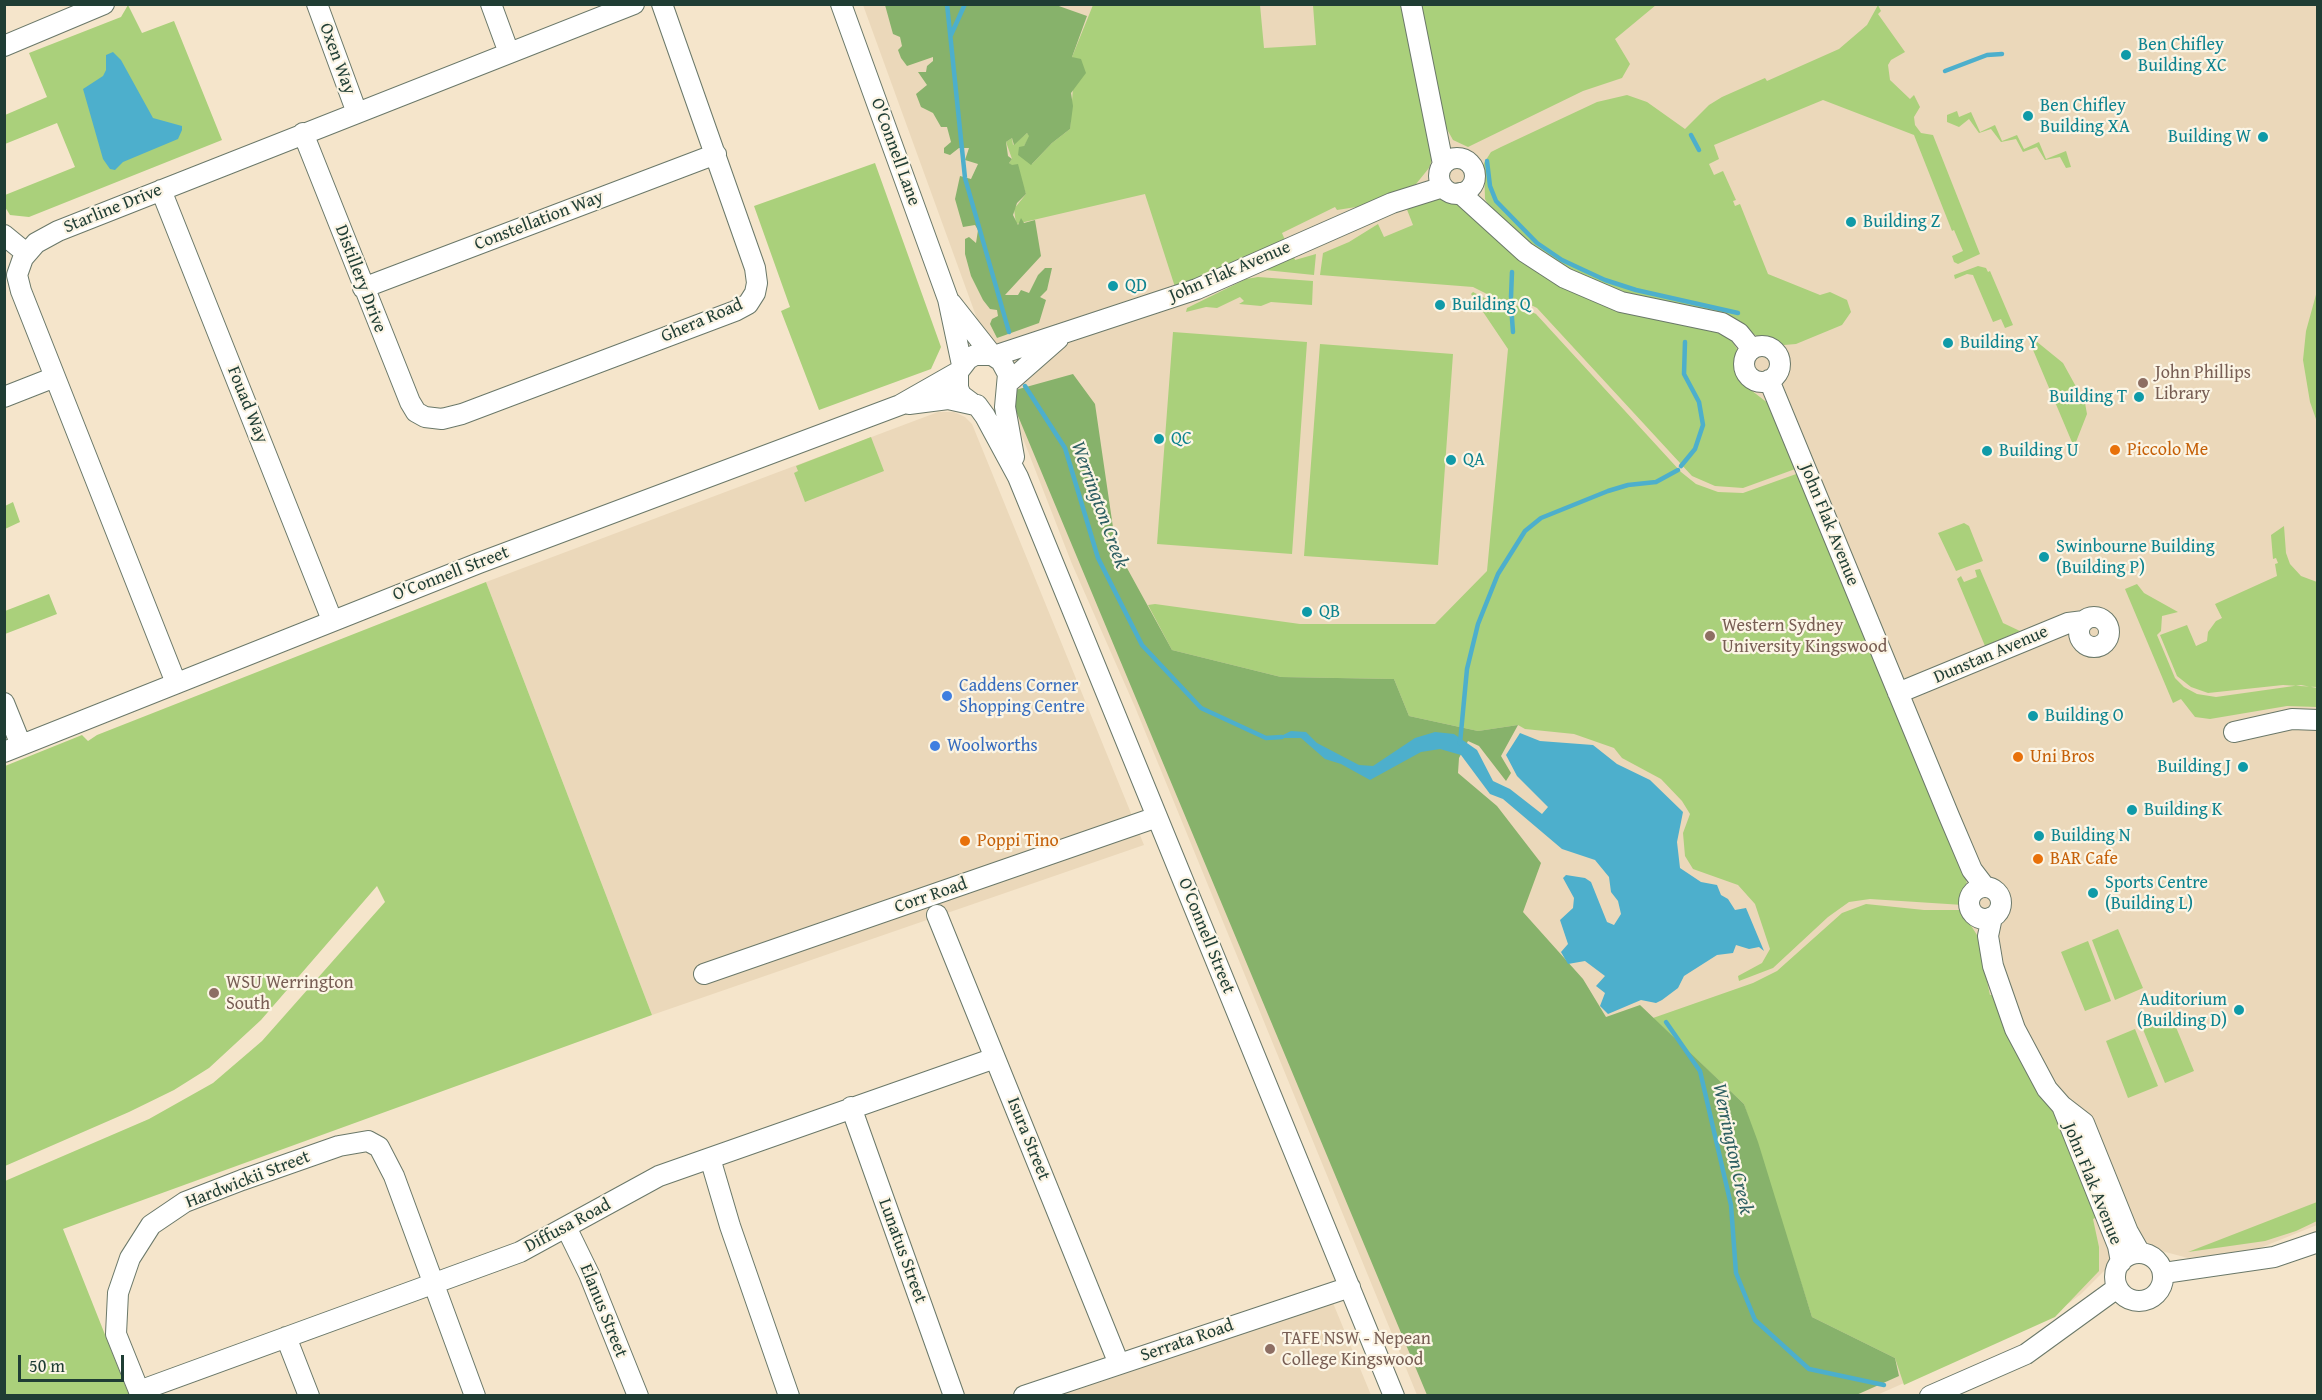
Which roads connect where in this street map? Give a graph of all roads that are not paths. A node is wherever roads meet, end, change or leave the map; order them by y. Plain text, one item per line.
1 (104, 4) edge
2 (317, 4) edge
3 (491, 4) edge
4 (634, 4) edge
5 (662, 4) edge
6 (841, 4) edge
7 (1411, 4) edge
8 (4, 46) edge
9 (509, 53) junction
10 (357, 113) junction
11 (303, 134) junction
12 (716, 153) junction
13 (1452, 177) junction
14 (161, 190) junction
15 (4, 235) edge
16 (26, 253) junction
17 (363, 288) junction
18 (948, 299) junction
19 (1065, 334) junction
20 (993, 356) junction
21 (960, 369) junction
22 (55, 377) junction
23 (1009, 384) junction
24 (4, 397) edge
25 (900, 405) junction
26 (975, 405) junction
27 (425, 417) joint
28 (1018, 477) junction
29 (332, 620) junction
30 (2084, 621) dead end
31 (176, 683) junction
32 (1898, 693) junction
33 (4, 703) edge
34 (2318, 720) edge
35 (2234, 732) dead end
36 (13, 749) edge
37 (1157, 818) junction
38 (1979, 890) junction
39 (937, 915) dead end
40 (1986, 923) junction
41 (704, 974) dead end
42 (995, 1058) junction
43 (2062, 1106) junction
44 (851, 1107) junction
45 (710, 1158) junction
46 (566, 1227) junction
47 (2318, 1242) edge
48 (2140, 1253) junction
49 (2121, 1262) junction
50 (2163, 1273) junction
51 (432, 1284) junction
52 (1350, 1287) junction
53 (2118, 1288) junction
54 (286, 1337) junction
55 (1119, 1364) junction
56 (1961, 1389) edge
57 (140, 1393) edge
58 (309, 1395) edge
59 (476, 1395) edge
60 (638, 1395) edge
61 (789, 1395) edge
62 (954, 1395) edge
63 (1024, 1395) edge
64 (1394, 1395) edge
65 (1930, 1395) edge

1 - 8 street
2 - 10 street, Oxen Way
3 - 9 street
4 - 9 street, Starline Drive
5 - 12 street, Ghera Road
6 - 18 street, O'Connell Lane
7 - 13 street
9 - 10 street, Starline Drive
10 - 11 street, Starline Drive
11 - 14 street, Starline Drive
11 - 17 street, Distillery Drive
12 - 17 street, Constellation Way
12 - 27 street, Ghera Road
13 - 19 street, John Flak Avenue
13 - 32 street, John Flak Avenue
14 - 16 street, Starline Drive
14 - 29 street, Fouad Way
15 - 16 street
16 - 22 street
17 - 27 street, Distillery Drive
18 - 20 street, O'Connell Lane
18 - 21 street, O'Connell Lane
19 - 20 street, John Flak Avenue
19 - 23 street, John Flak Avenue
20 - 21 street, O'Connell Street
20 - 23 street
21 - 25 street, O'Connell Street
21 - 26 street, O'Connell Street
22 - 24 street
22 - 31 street
23 - 26 street, O'Connell Street
23 - 28 street, O'Connell Street
25 - 26 street, O'Connell Street
25 - 29 street, O'Connell Street
26 - 28 street, O'Connell Street
28 - 37 street, O'Connell Street
29 - 31 street, O'Connell Street
30 - 32 street, Dunstan Avenue
31 - 36 street, O'Connell Street
32 - 38 street, John Flak Avenue
33 - 36 street
34 - 35 street
37 - 41 street, Corr Road
37 - 52 street, O'Connell Street
38 - 40 street
38 - 40 street
39 - 42 street, Isura Street
40 - 43 street, John Flak Avenue
42 - 44 street, Diffusa Road
42 - 55 street, Isura Street
43 - 48 street, John Flak Avenue
43 - 49 street, John Flak Avenue
44 - 45 street, Diffusa Road
44 - 62 street, Lunatus Street
45 - 46 street, Diffusa Road
45 - 61 street
46 - 51 street, Diffusa Road
46 - 60 street, Elanus Street
47 - 50 street
48 - 49 street
48 - 50 street
49 - 53 street
50 - 53 street
51 - 54 street, Diffusa Road
51 - 57 street, Hardwickii Street
51 - 59 street, Hardwickii Street
52 - 55 street, Serrata Road
52 - 64 street, O'Connell Street
53 - 56 street
54 - 57 street, Diffusa Road
54 - 58 street
55 - 63 street, Serrata Road
56 - 65 street

